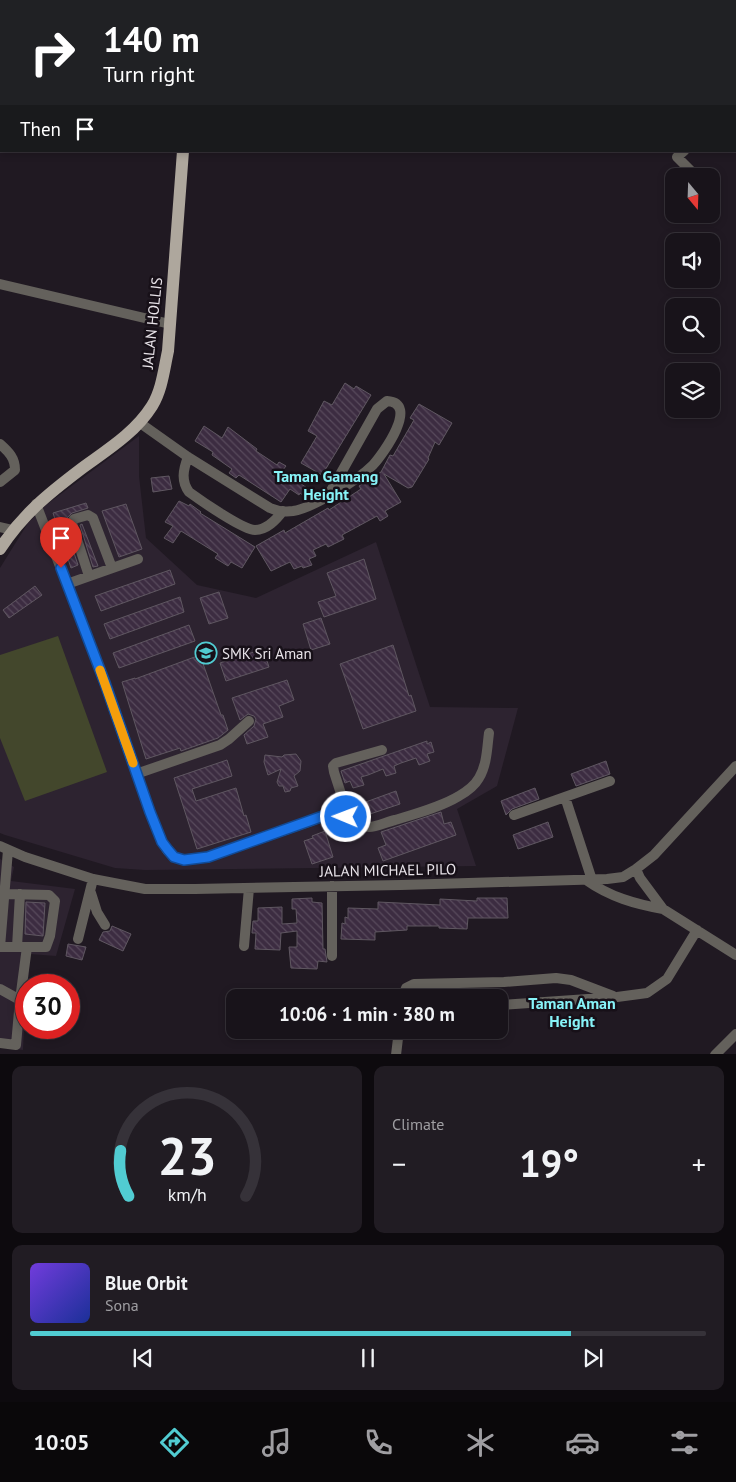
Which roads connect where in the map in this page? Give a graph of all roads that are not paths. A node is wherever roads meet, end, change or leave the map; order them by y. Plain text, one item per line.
1 (183, 152) edge
2 (678, 153) edge
3 (690, 168) edge
4 (0, 284) edge
5 (170, 324) junction
6 (140, 423) junction
7 (0, 444) edge
8 (188, 457) junction
9 (0, 482) edge
10 (328, 496) junction
11 (36, 504) junction
12 (283, 511) junction
13 (6, 528) edge
14 (0, 549) edge
15 (138, 559) dead end
16 (112, 568) junction
17 (89, 576) junction
18 (67, 584) junction
19 (249, 721) dead end
20 (489, 733) dead end
21 (382, 750) dead end
22 (736, 766) edge
23 (136, 774) junction
24 (610, 781) dead end
25 (565, 797) junction
26 (514, 815) dead end
27 (346, 817) junction
28 (4, 848) edge
29 (636, 870) junction
30 (3, 874) edge
31 (93, 879) junction
32 (589, 880) junction
33 (332, 886) junction
34 (249, 888) junction
35 (90, 892) junction
36 (4, 894) junction
37 (20, 894) junction
38 (664, 909) junction
39 (105, 925) dead end
40 (697, 930) junction
41 (78, 939) dead end
42 (244, 946) dead end
43 (0, 947) edge
44 (22, 947) junction
45 (736, 955) edge
46 (332, 956) dead end
47 (21, 974) edge
48 (0, 989) edge
49 (406, 989) edge
50 (15, 997) edge
51 (616, 997) junction
52 (508, 1004) edge
53 (736, 1034) edge
54 (17, 1039) edge
55 (397, 1039) edge
56 (0, 1043) edge
57 (396, 1054) edge
58 (715, 1054) edge

1 - 5 main road, JALAN HOLLIS
2 - 3 street
4 - 5 street
5 - 6 main road, JALAN HOLLIS
6 - 8 street
6 - 11 main road, JALAN HOLLIS
7 - 9 street
8 - 12 street
8 - 12 street
10 - 10 street
10 - 12 street
11 - 13 main road, JALAN HOLLIS
11 - 18 street
13 - 14 main road, JALAN HOLLIS
15 - 16 street
16 - 17 street
16 - 17 street
17 - 18 street
18 - 23 street
19 - 23 street
20 - 27 street
21 - 27 street
22 - 29 street, JALAN MICHAEL PILO
23 - 27 street
24 - 25 street
25 - 26 street
25 - 32 street
28 - 30 street
28 - 31 street, JALAN MICHAEL PILO
29 - 32 street, JALAN MICHAEL PILO
29 - 38 street
30 - 36 street
31 - 34 street, JALAN MICHAEL PILO
31 - 35 street
32 - 33 street, JALAN MICHAEL PILO
32 - 38 street
33 - 34 street, JALAN MICHAEL PILO
33 - 46 street
34 - 42 street
35 - 39 street
35 - 41 street
36 - 37 street
36 - 43 street
37 - 44 street
37 - 44 street
38 - 40 street
40 - 45 street
40 - 51 street
43 - 44 street
44 - 47 street
48 - 50 street
49 - 51 street
51 - 52 street
53 - 58 street
54 - 56 street
55 - 57 street

